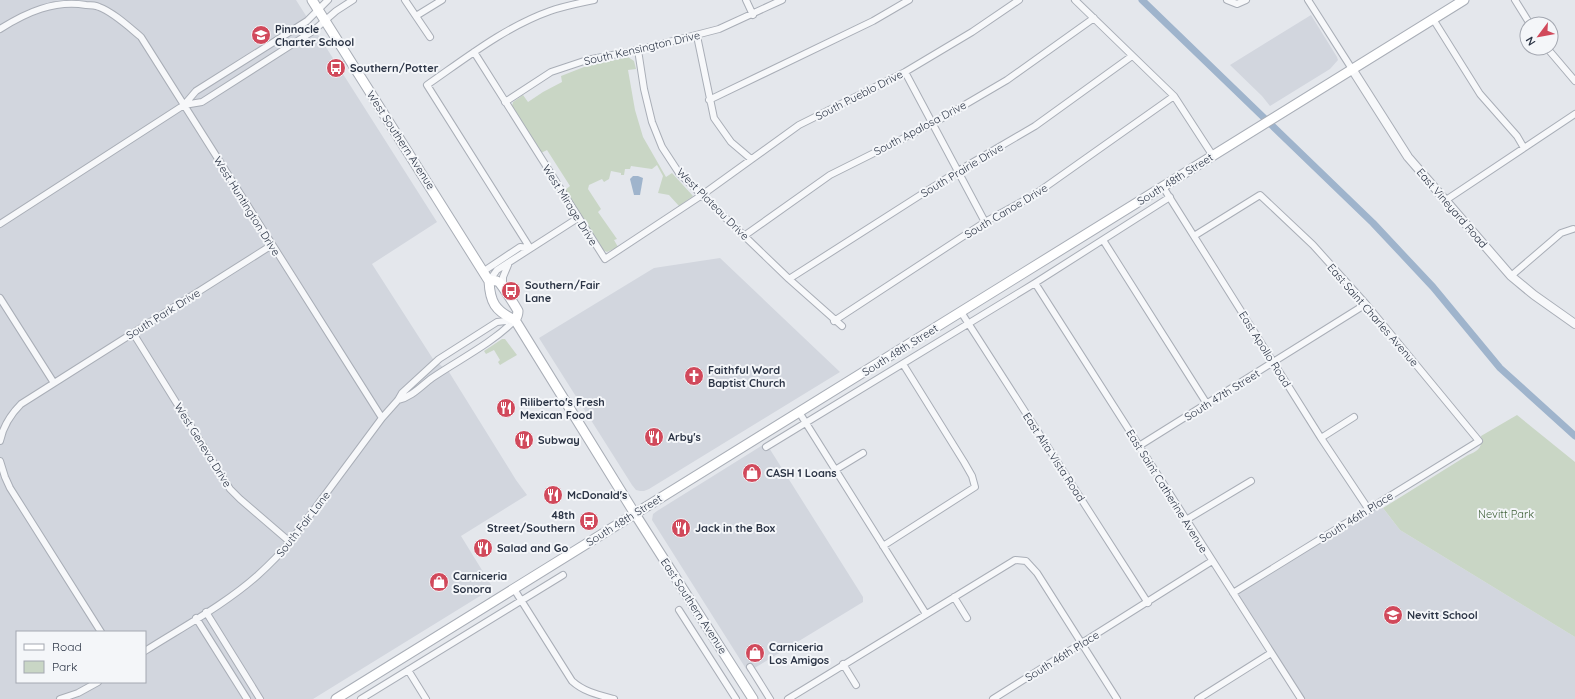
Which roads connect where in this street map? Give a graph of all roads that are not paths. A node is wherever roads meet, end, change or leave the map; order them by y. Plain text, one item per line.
1 (312, 0) edge
2 (328, 0) edge
3 (353, 0) edge
4 (405, 0) edge
5 (442, 0) edge
6 (594, 0) edge
7 (746, 0) edge
8 (782, 0) edge
9 (909, 0) edge
10 (1019, 0) edge
11 (1075, 0) edge
12 (1227, 0) edge
13 (1246, 0) edge
14 (1308, 0) edge
15 (1464, 0) edge
16 (1515, 0) edge
17 (318, 10) junction
18 (752, 15) junction
19 (416, 16) junction
20 (1525, 16) edge
21 (1094, 18) junction
22 (325, 20) junction
23 (1433, 20) junction
24 (0, 29) edge
25 (697, 36) junction
26 (430, 37) dead end
27 (638, 50) junction
28 (474, 52) junction
29 (1132, 56) junction
30 (1554, 56) edge
31 (1352, 69) junction
32 (905, 72) junction
33 (1575, 81) edge
34 (1174, 96) junction
35 (709, 100) junction
36 (505, 102) junction
37 (184, 105) junction
38 (1575, 114) edge
39 (932, 124) junction
40 (1524, 148) junction
41 (1213, 156) junction
42 (751, 159) junction
43 (958, 171) junction
44 (1163, 187) junction
45 (702, 195) junction
46 (1170, 197) junction
47 (1446, 200) junction
48 (578, 218) junction
49 (985, 222) junction
50 (0, 224) edge
51 (1573, 229) dead end
52 (744, 236) junction
53 (1194, 236) junction
54 (1103, 240) junction
55 (272, 245) junction
56 (530, 248) junction
57 (508, 263) junction
58 (484, 271) junction
59 (1511, 276) junction
60 (789, 279) junction
61 (490, 280) junction
62 (1034, 283) junction
63 (503, 288) junction
64 (0, 298) edge
65 (1366, 304) junction
66 (961, 312) junction
67 (515, 320) junction
68 (834, 321) junction
69 (968, 323) junction
70 (1575, 324) edge
71 (842, 326) dead end
72 (133, 333) junction
73 (1274, 363) junction
74 (903, 364) junction
75 (54, 383) junction
76 (398, 400) junction
77 (1207, 404) junction
78 (799, 412) junction
79 (1354, 417) dead end
80 (382, 418) junction
81 (806, 423) junction
82 (1321, 438) junction
83 (0, 441) edge
84 (1479, 441) joint
85 (1139, 446) junction
86 (766, 448) dead end
87 (863, 454) dead end
88 (0, 460) edge
89 (835, 470) junction
90 (1251, 481) dead end
91 (1369, 510) junction
92 (635, 514) junction
93 (1186, 520) junction
94 (290, 542) junction
95 (883, 546) junction
96 (1212, 561) junction
97 (563, 575) dead end
98 (514, 589) junction
99 (1234, 593) junction
100 (954, 597) junction
101 (521, 601) junction
102 (1148, 603) junction
103 (679, 610) dead end
104 (206, 612) junction
105 (926, 614) junction
106 (196, 618) junction
107 (967, 618) dead end
108 (100, 631) edge
109 (1082, 643) junction
110 (146, 650) edge
111 (1270, 652) junction
112 (843, 664) junction
113 (750, 667) dead end
114 (408, 670) junction
115 (96, 683) edge
116 (856, 685) dead end
117 (1207, 697) edge
118 (60, 699) edge
119 (246, 699) edge
120 (260, 699) edge
121 (336, 699) edge
122 (361, 699) edge
123 (426, 699) edge
124 (614, 699) edge
125 (736, 699) edge
126 (753, 699) edge
127 (770, 699) edge
128 (788, 699) edge
129 (994, 699) edge
130 (1117, 699) edge
131 (1198, 699) edge
132 (1300, 699) edge

1 - 17 main road, West Southern Avenue
2 - 17 street
3 - 22 street
4 - 19 street
5 - 19 street
6 - 28 street
7 - 18 street
8 - 18 street, South Kensington Drive
9 - 35 street
10 - 32 street, South Pueblo Drive
11 - 21 street
12 - 13 street
14 - 31 street
15 - 23 main road, South 48th Street
16 - 20 street
17 - 22 main road, West Southern Avenue
17 - 37 street
18 - 25 street, South Kensington Drive
19 - 26 street
21 - 29 street
21 - 39 street, South Apalosa Drive
22 - 37 street
22 - 58 main road, West Southern Avenue
23 - 31 main road, South 48th Street
23 - 40 street
24 - 37 street, West Huntington Drive
25 - 27 street, South Kensington Drive
25 - 35 street
27 - 36 street, South Kensington Drive
27 - 45 street, West Plateau Drive
28 - 36 street, West Mirage Drive
28 - 56 street
29 - 34 street
29 - 43 street, South Prairie Drive
30 - 33 street
31 - 41 main road, South 48th Street
31 - 47 street, East Vineyard Road
32 - 39 street
32 - 42 street, South Pueblo Drive
34 - 41 street
34 - 49 street, South Canoe Drive
35 - 42 street
36 - 48 street, West Mirage Drive
37 - 50 street
37 - 55 street, West Huntington Drive
38 - 40 street
39 - 43 street
39 - 52 street, South Apalosa Drive
40 - 47 street
41 - 44 main road, South 48th Street
42 - 45 street, South Pueblo Drive
43 - 49 street
43 - 60 street, South Prairie Drive
44 - 46 street, East Apollo Road
44 - 66 main road, South 48th Street
45 - 48 street, West Mirage Drive
45 - 52 street, West Plateau Drive
46 - 53 street, East Apollo Road
46 - 54 street, South 48th Street
47 - 59 street, East Vineyard Road
48 - 56 street
49 - 68 street, South Canoe Drive
51 - 59 street
52 - 60 street, West Plateau Drive
53 - 65 street, East Saint Charles Avenue
53 - 73 street, East Apollo Road
54 - 62 street, South 48th Street
54 - 77 street
55 - 72 street, South Park Drive
55 - 80 street, West Huntington Drive
56 - 57 street
56 - 58 street
57 - 61 street
57 - 63 street
58 - 61 main road, West Southern Avenue
59 - 70 street, East Vineyard Road
60 - 68 street, West Plateau Drive
61 - 63 main road, West Southern Avenue
61 - 67 main road, West Southern Avenue
62 - 69 street, South 48th Street
62 - 85 street, East Saint Catherine Avenue
63 - 67 main road, West Southern Avenue
64 - 75 street
65 - 73 street, South 47th Street
65 - 84 street, East Saint Charles Avenue
66 - 69 street, East Alta Vista Road
66 - 78 main road, South 48th Street
67 - 76 street, South Fair Lane
67 - 76 street, South Fair Lane
67 - 92 main road, West Southern Avenue
68 - 71 street, West Plateau Drive
69 - 74 street, South 48th Street
69 - 102 street, East Alta Vista Road
72 - 75 street, South Park Drive
72 - 94 street, West Geneva Drive
73 - 77 street, South 47th Street
73 - 82 street, East Apollo Road
74 - 81 street, South 48th Street
74 - 95 street
75 - 83 street, South Park Drive
76 - 80 street, South Fair Lane
77 - 85 street, South 47th Street
78 - 81 street
78 - 92 main road, South 48th Street
79 - 82 street
80 - 94 street, South Fair Lane
81 - 86 street, South 48th Street
81 - 89 street
82 - 91 street, East Apollo Road
84 - 91 street, South 46th Place
85 - 93 street, East Saint Catherine Avenue
87 - 89 street
88 - 108 street
89 - 95 street
90 - 93 street
91 - 99 street, South 46th Place
92 - 98 main road, South 48th Street
92 - 126 main road, East Southern Avenue
93 - 96 street, East Saint Catherine Avenue
94 - 104 street, South Fair Lane
95 - 105 street
96 - 99 street, East Saint Catherine Avenue
96 - 102 street, South 46th Place
97 - 101 street
98 - 101 street
98 - 121 main road, South 48th Street
99 - 111 street, East Saint Catherine Avenue
100 - 105 street
100 - 107 street
100 - 109 street
101 - 114 street
101 - 124 street
102 - 109 street, South 46th Place
103 - 125 street, East Southern Avenue
104 - 106 street, South Fair Lane
104 - 120 street
105 - 112 street
106 - 110 street, South Fair Lane
106 - 119 street
109 - 129 street, South 46th Place
109 - 130 street
111 - 117 street
111 - 132 street, East Saint Catherine Avenue
112 - 116 street
112 - 128 street
113 - 127 street
114 - 122 street
114 - 123 street
115 - 118 street
117 - 131 street

